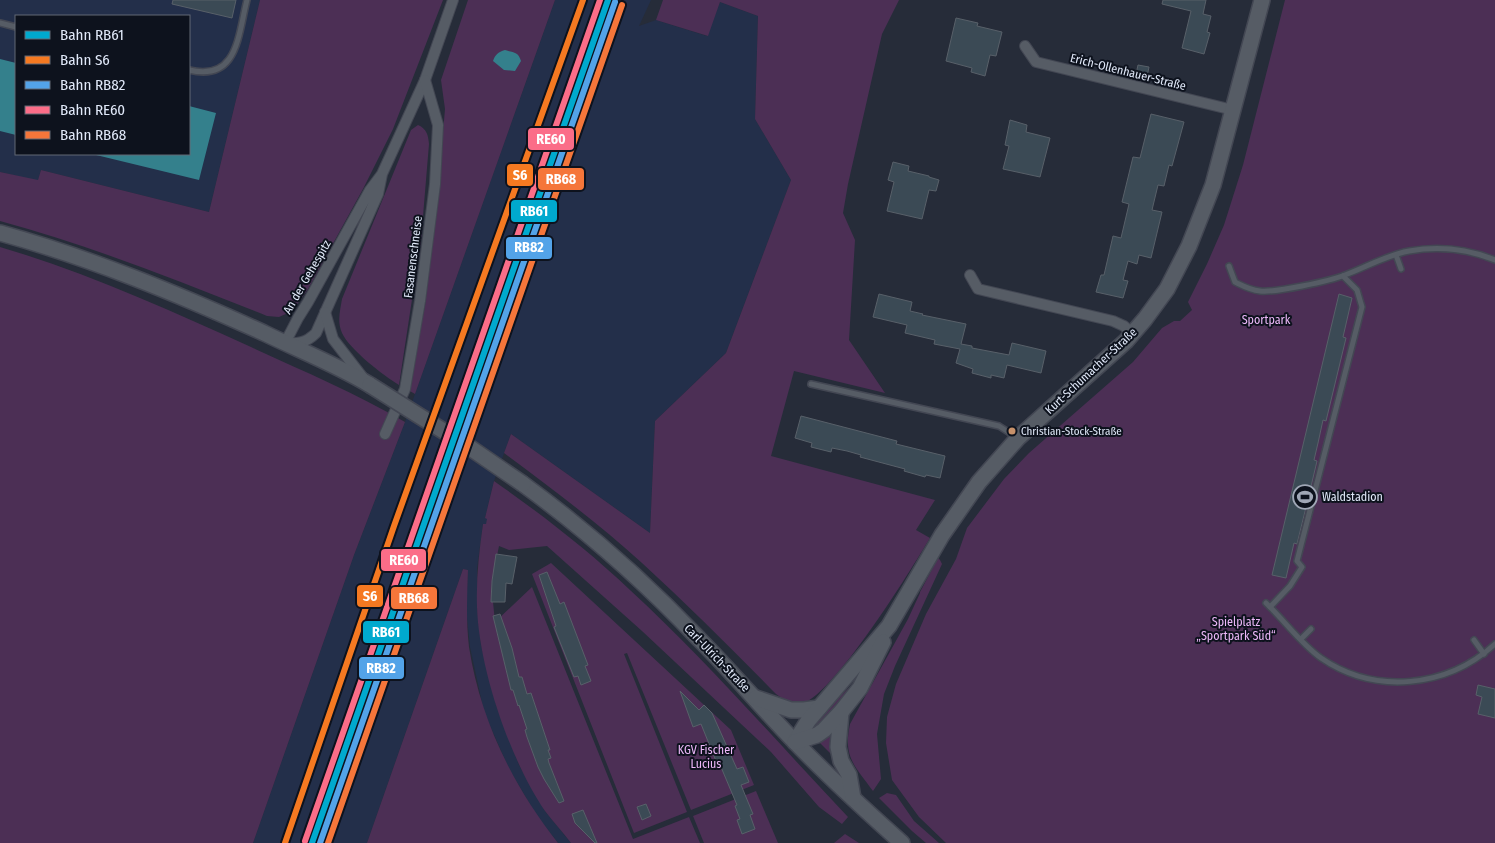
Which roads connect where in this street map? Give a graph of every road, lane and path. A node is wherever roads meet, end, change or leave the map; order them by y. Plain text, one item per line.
1 (247, 0) edge
2 (453, 0) edge
3 (1262, 0) edge
4 (0, 23) edge
5 (15, 27) edge
6 (1025, 46) dead end
7 (190, 70) edge
8 (424, 80) junction
9 (1233, 110) junction
10 (382, 174) junction
11 (0, 233) edge
12 (1396, 255) junction
13 (1495, 260) edge
14 (1229, 266) dead end
15 (1401, 269) dead end
16 (970, 275) dead end
17 (1343, 276) junction
18 (325, 312) junction
19 (1133, 334) junction
20 (285, 343) junction
21 (368, 384) junction
22 (810, 384) dead end
23 (385, 434) dead end
24 (1018, 438) junction
25 (889, 626) junction
26 (1311, 629) dead end
27 (1301, 639) junction
28 (1474, 640) dead end
29 (1495, 644) edge
30 (1484, 654) junction
31 (754, 697) junction
32 (820, 708) junction
33 (841, 712) junction
34 (795, 742) junction
35 (854, 799) junction
36 (902, 843) edge

1 - 7 lane
2 - 8 street, An der Gehespitz
3 - 9 street, Kurt-Schumacher-Straße
4 - 5 lane
6 - 9 street, Erich-Ollenhauer-Straße
8 - 10 street, An der Gehespitz
8 - 23 street, Fasanenschneise
9 - 19 street, Kurt-Schumacher-Straße
10 - 18 street, An der Gehespitz
10 - 20 street, An der Gehespitz
11 - 20 street, Carl-Ulrich-Straße
12 - 13 lane
12 - 15 lane
12 - 17 lane
14 - 17 lane
16 - 19 street
17 - 27 lane
18 - 20 street, An der Gehespitz
18 - 21 street
19 - 24 street, Kurt-Schumacher-Straße
20 - 21 street, Carl-Ulrich-Straße
21 - 31 street, Carl-Ulrich-Straße, bridge
22 - 24 lane
24 - 25 street, Kurt-Schumacher-Straße
25 - 32 street, Kurt-Schumacher-Straße
25 - 33 street, Kurt-Schumacher-Straße
26 - 27 lane
27 - 30 lane
28 - 30 lane
29 - 30 lane
31 - 32 street
31 - 34 street, Carl-Ulrich-Straße
32 - 34 street, Kurt-Schumacher-Straße
33 - 34 street, Kurt-Schumacher-Straße
33 - 35 street
34 - 35 street, Carl-Ulrich-Straße
35 - 36 street, Carl-Ulrich-Straße

